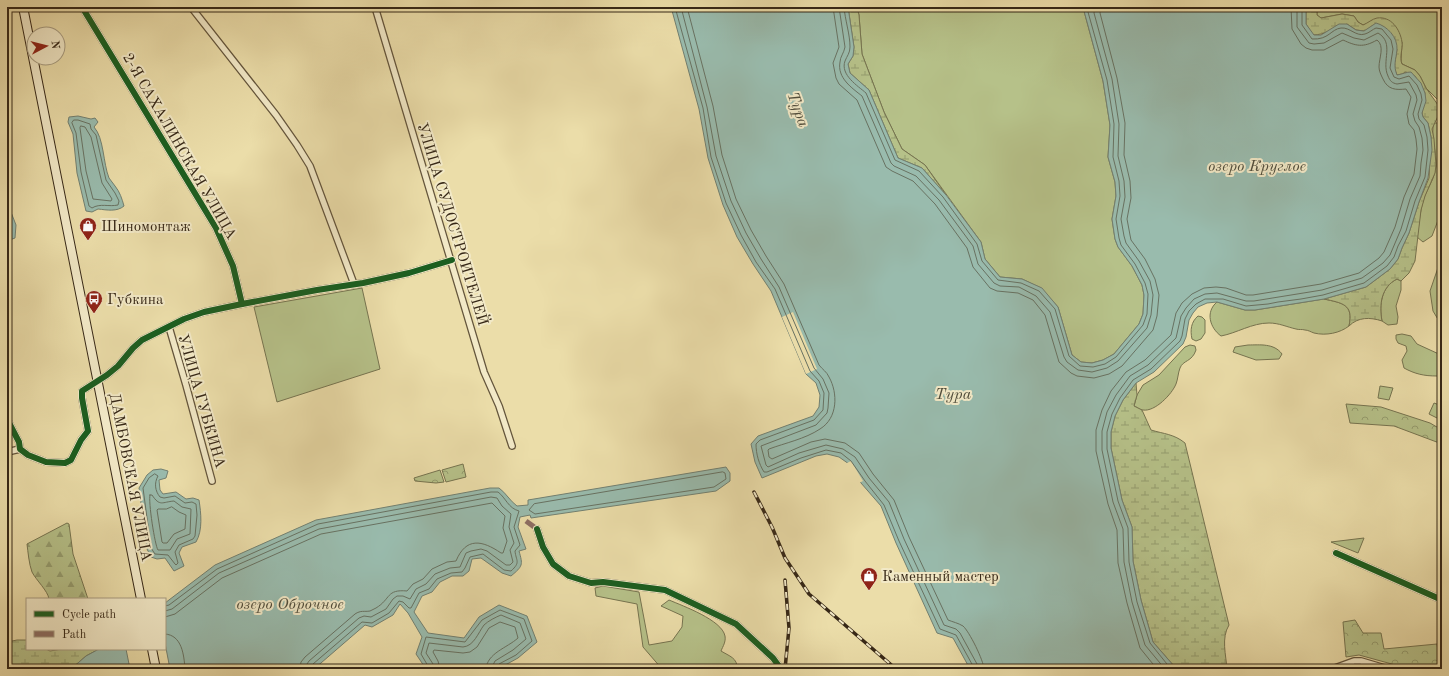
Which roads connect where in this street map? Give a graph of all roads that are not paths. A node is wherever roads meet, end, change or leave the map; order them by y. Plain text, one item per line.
1 (23, 7) edge
2 (82, 7) edge
3 (191, 7) edge
4 (376, 7) edge
5 (452, 260) junction
6 (354, 284) junction
7 (242, 304) junction
8 (169, 327) junction
9 (98, 382) junction
10 (7, 419) edge
11 (512, 446) dead end
12 (20, 449) junction
13 (7, 452) edge
14 (212, 482) dead end
15 (536, 529) dead end
16 (1336, 553) dead end
17 (142, 598) edge
18 (1442, 600) edge
19 (152, 650) edge
20 (156, 669) edge
21 (781, 669) edge
22 (1332, 669) edge
23 (1388, 669) edge

1 - 9 main road, ДАМБОВСКАЯ УЛИЦА
2 - 7 street, 2-Я САХАЛИНСКАЯ УЛИЦА
3 - 6 street
4 - 5 street, УЛИЦА СУДОСТРОИТЕЛЕЙ
5 - 6 street, УЛИЦА ГУБКИНА
5 - 11 street, УЛИЦА СУДОСТРОИТЕЛЕЙ
6 - 7 street, УЛИЦА ГУБКИНА
7 - 8 street, УЛИЦА ГУБКИНА
8 - 9 street, УЛИЦА ГУБКИНА
8 - 14 street, УЛИЦА ГУБКИНА
9 - 12 street, УЛИЦА ГУБКИНА
9 - 17 main road, ДАМБОВСКАЯ УЛИЦА
10 - 12 street
12 - 13 street
15 - 21 street
16 - 18 street
19 - 20 main road
22 - 23 street

